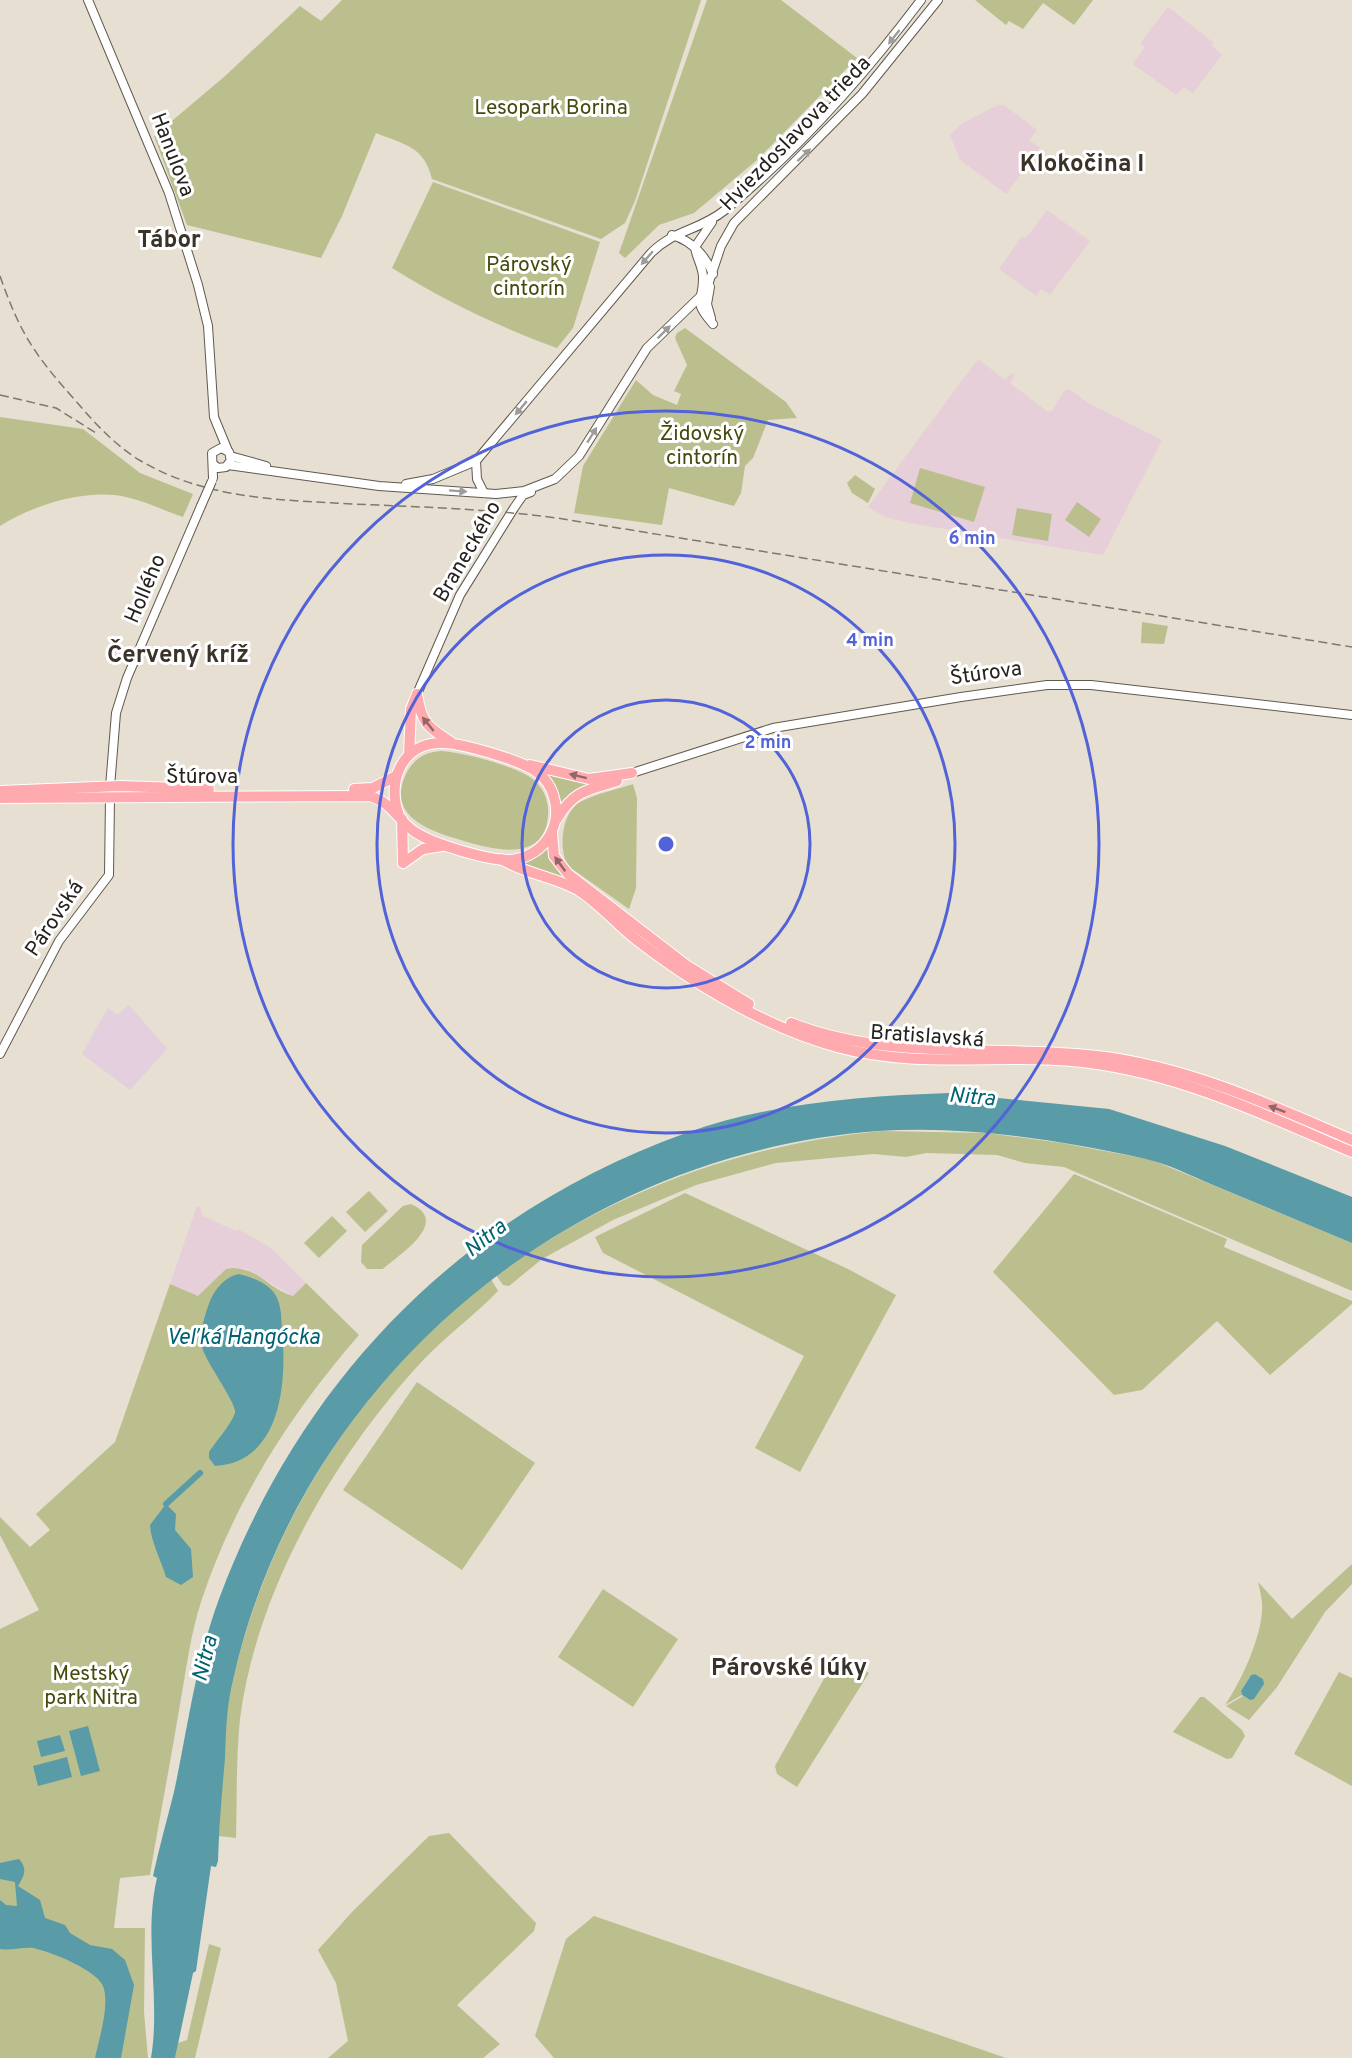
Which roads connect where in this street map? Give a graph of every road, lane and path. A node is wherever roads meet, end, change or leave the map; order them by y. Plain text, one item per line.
1 (88, 0) edge
2 (921, 0) edge
3 (938, 0) edge
4 (714, 219) junction
5 (672, 235) junction
6 (695, 247) junction
7 (712, 279) junction
8 (698, 301) junction
9 (681, 315) junction
10 (713, 324) junction
11 (219, 435) junction
12 (217, 449) junction
13 (227, 460) junction
14 (476, 461) junction
15 (213, 464) junction
16 (555, 479) junction
17 (213, 480) junction
18 (379, 486) junction
19 (484, 493) junction
20 (496, 494) junction
21 (514, 508) junction
22 (417, 694) junction
23 (1352, 715) edge
24 (411, 738) junction
25 (453, 744) junction
26 (409, 755) junction
27 (525, 765) junction
28 (632, 773) junction
29 (396, 776) junction
30 (380, 784) junction
31 (0, 790) edge
32 (110, 793) junction
33 (0, 798) edge
34 (400, 817) junction
35 (553, 827) junction
36 (450, 846) junction
37 (501, 859) junction
38 (652, 952) junction
39 (705, 978) junction
40 (883, 1051) junction
41 (967, 1052) junction
42 (0, 1054) edge
43 (1045, 1056) junction
44 (979, 1061) junction
45 (956, 1062) junction
46 (1348, 1145) edge

1 - 11 street, Hanulova
2 -> 4 street, Hviezdoslavova trieda
7 -> 3 street, Hviezdoslavova trieda
4 - 5 street, Hviezdoslavova trieda
4 - 6 street
5 - 6 street
5 -> 14 street, Hviezdoslavova trieda
6 - 7 street
6 - 8 street
7 - 8 street, Hviezdoslavova trieda
7 - 10 street
8 - 9 street, Hviezdoslavova trieda
8 - 10 street
9 - 10 street
16 -> 9 street, Hviezdoslavova trieda
11 - 12 street, Hanulova
11 - 13 street, Hanulova
12 - 13 street
12 - 15 street, Hanulova
13 - 15 street
13 - 17 street, Hollého
13 - 18 street
14 - 18 street
14 - 19 street
15 - 17 street, Hollého
16 - 20 street, Hviezdoslavova trieda
16 - 21 street, Braneckého
17 - 32 street, Hollého, bridge
18 -> 19 street, Hviezdoslavova trieda
19 - 20 street, Hviezdoslavova trieda
20 - 21 street
21 - 22 street, Braneckého
22 - 24 main road
25 -> 22 main road
23 - 28 street, Štúrova
24 - 26 main road
24 - 30 main road
25 - 26 main road
25 - 27 main road
26 - 29 main road
28 -> 27 main road
27 - 35 main road
28 - 35 main road, Štúrova
29 - 30 main road, Štúrova
29 - 34 main road
30 - 32 main road, Štúrova
31 - 32 main road, Štúrova
32 - 33 main road, Štúrova
32 - 34 main road, Štúrova
32 - 42 street, Párovská
34 - 36 main road, Štúrova
34 - 36 main road
35 - 37 main road, Štúrova
39 -> 35 main road, Bratislavská
36 - 37 main road, Štúrova
37 - 38 main road, Bratislavská
38 - 39 main road
38 - 40 main road, Bratislavská
39 - 40 main road, Bratislavská
40 - 41 main road, Bratislavská
40 - 45 main road, Bratislavská
41 - 43 main road, Bratislavská
41 - 44 main road
41 - 45 main road
43 - 44 main road, Bratislavská
43 - 46 main road, Bratislavská
44 - 45 main road, Bratislavská

